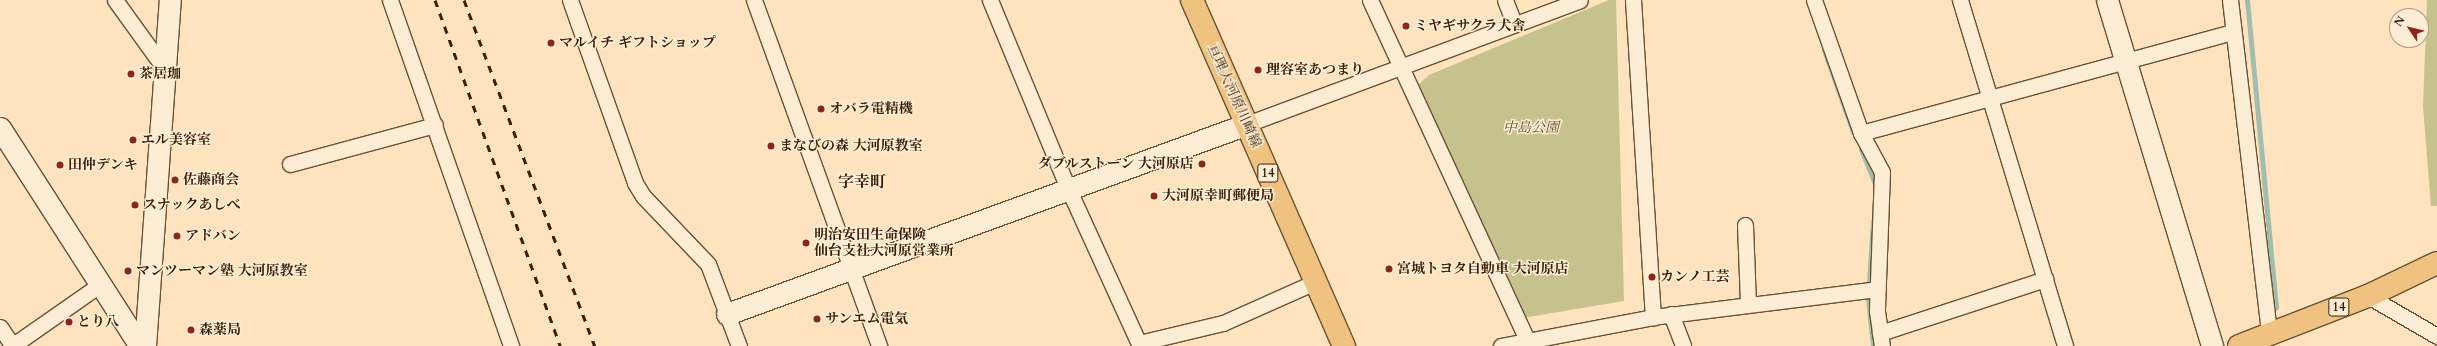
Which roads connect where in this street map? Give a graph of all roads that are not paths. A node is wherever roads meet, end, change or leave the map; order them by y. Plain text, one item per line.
1 (115, 0) edge
2 (170, 0) edge
3 (390, 0) edge
4 (570, 0) edge
5 (754, 0) edge
6 (990, 0) edge
7 (1192, 0) edge
8 (1370, 0) edge
9 (1505, 0) edge
10 (1580, 0) edge
11 (1633, 0) edge
12 (1814, 0) edge
13 (1960, 0) edge
14 (2107, 0) edge
15 (2230, 0) edge
16 (1514, 24) junction
17 (2232, 32) junction
18 (2126, 62) junction
19 (1401, 65) junction
20 (164, 68) junction
21 (1991, 100) junction
22 (1247, 124) junction
23 (435, 125) junction
24 (0, 128) edge
25 (1862, 133) junction
26 (290, 164) dead end
27 (1068, 188) junction
28 (1745, 226) dead end
29 (2437, 263) edge
30 (852, 266) junction
31 (2045, 279) junction
32 (1315, 282) junction
33 (101, 284) junction
34 (1869, 290) junction
35 (2368, 296) junction
36 (1748, 304) junction
37 (727, 314) junction
38 (1671, 314) junction
39 (1653, 317) junction
40 (0, 326) edge
41 (2269, 334) junction
42 (2437, 336) edge
43 (1881, 340) edge
44 (1528, 342) edge
45 (1139, 344) edge
46 (12, 346) edge
47 (140, 346) edge
48 (145, 346) edge
49 (511, 346) edge
50 (739, 346) edge
51 (879, 346) edge
52 (1344, 346) edge
53 (1501, 346) edge
54 (1683, 346) edge
55 (2066, 346) edge
56 (2212, 346) edge
57 (2239, 346) edge

1 - 20 street
2 - 20 street
3 - 23 street
4 - 37 street
5 - 30 street
6 - 27 street
7 - 22 main road, 亘理大河原川崎線 / 14
8 - 19 street
9 - 16 street
10 - 16 street
11 - 39 street
12 - 25 street
13 - 21 street
14 - 18 street
15 - 17 street
16 - 19 street
17 - 18 street
17 - 41 street
18 - 21 street
18 - 56 street
19 - 22 street
19 - 44 street
20 - 48 street
21 - 25 street
21 - 31 street
22 - 27 street
22 - 32 main road, 亘理大河原川崎線 / 14
23 - 26 street
23 - 49 street
24 - 33 street
25 - 34 street
27 - 30 street
27 - 45 street
28 - 36 street
29 - 35 main road, 14
30 - 37 street
30 - 51 street
31 - 43 street
31 - 55 street
32 - 45 street
32 - 52 main road, 亘理大河原川崎線 / 14
33 - 46 street
33 - 47 street
34 - 36 street
34 - 43 street
35 - 41 main road, 14
35 - 42 street
36 - 38 street
37 - 50 street
38 - 39 street
38 - 54 street
39 - 44 street
40 - 46 street
41 - 57 main road, 14
44 - 53 street

